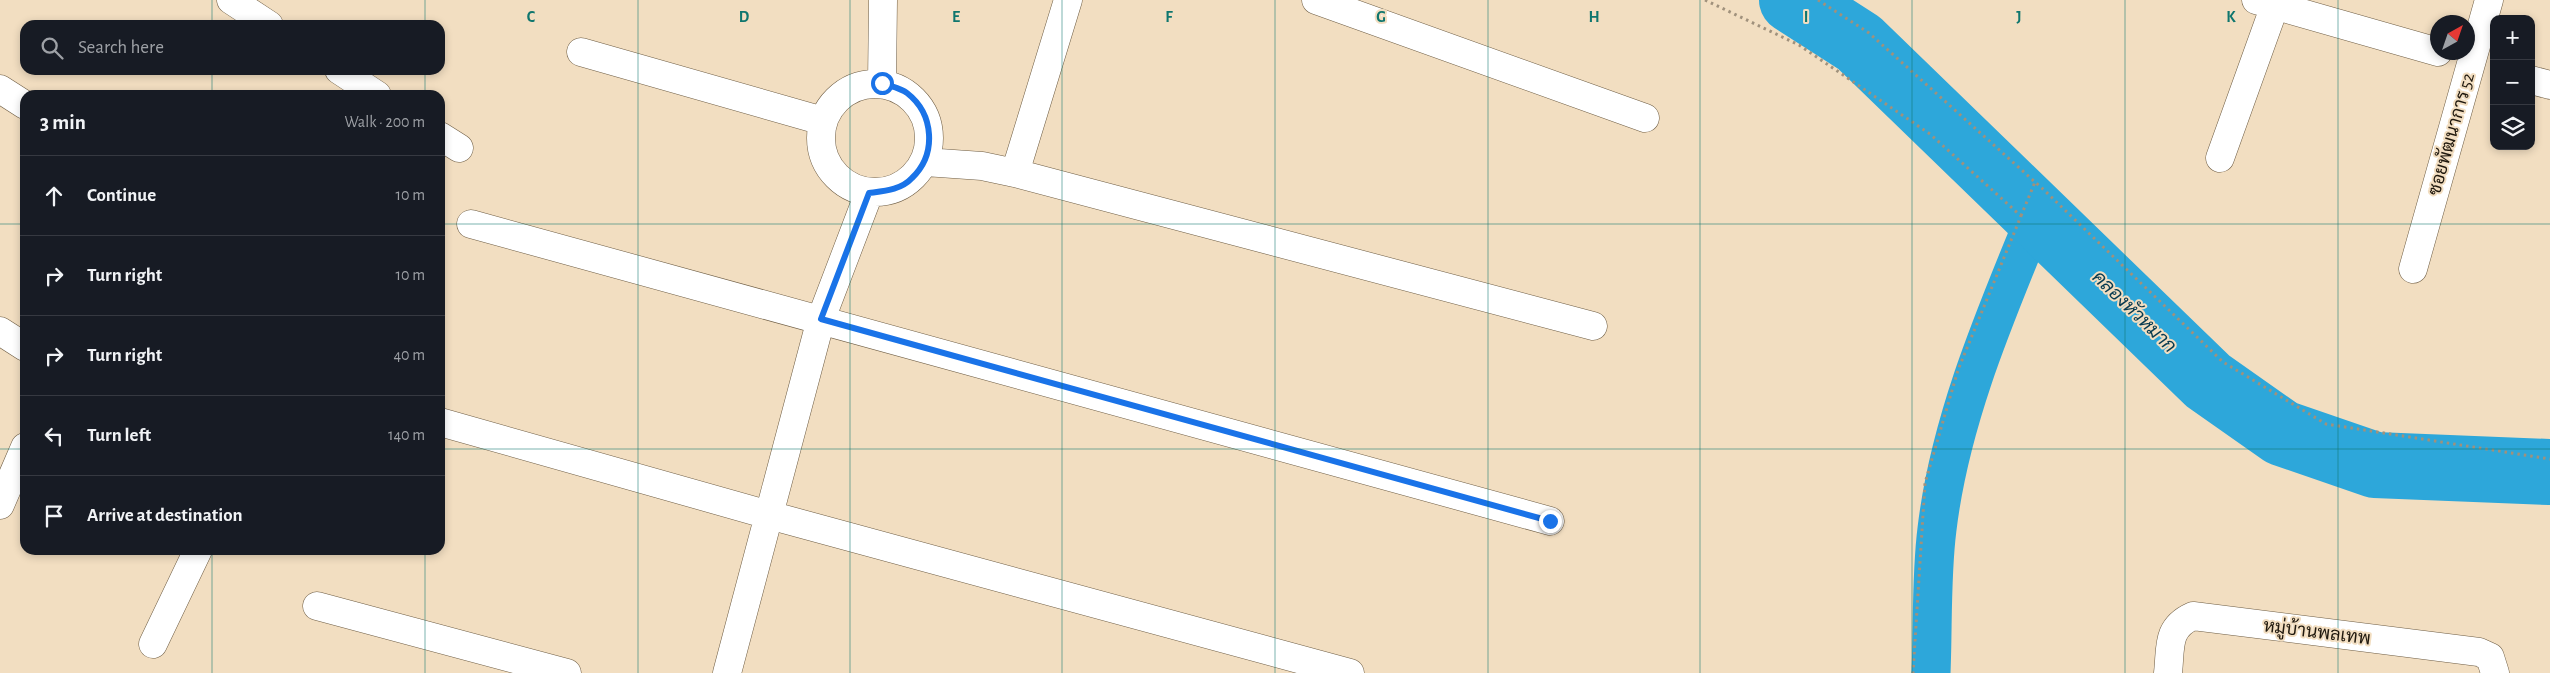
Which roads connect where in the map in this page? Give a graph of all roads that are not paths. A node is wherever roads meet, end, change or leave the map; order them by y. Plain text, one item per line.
1 (231, 0) edge
2 (883, 0) edge
3 (1068, 0) edge
4 (1316, 0) edge
5 (2488, 0) edge
6 (2265, 2) edge
7 (261, 20) edge
8 (2430, 50) edge
9 (581, 52) dead end
10 (2465, 60) edge
11 (2482, 65) edge
12 (347, 75) edge
13 (2535, 81) edge
14 (882, 83) junction
15 (2550, 85) edge
16 (0, 89) edge
17 (369, 90) edge
18 (20, 102) edge
19 (1645, 118) dead end
20 (823, 121) junction
21 (2220, 158) dead end
22 (925, 162) junction
23 (1015, 173) junction
24 (869, 193) junction
25 (471, 224) dead end
26 (2413, 269) dead end
27 (821, 319) junction
28 (1593, 326) dead end
29 (0, 331) edge
30 (20, 344) edge
31 (445, 423) edge
32 (20, 459) edge
33 (0, 505) edge
34 (769, 515) junction
35 (1550, 521) dead end
36 (196, 555) edge
37 (316, 606) dead end
38 (153, 644) dead end
39 (567, 673) edge
40 (727, 673) edge
41 (1350, 673) edge
42 (2168, 673) edge
43 (2495, 673) edge

1 - 7 street
2 - 14 street
3 - 23 street
4 - 19 street
5 - 11 street, ซอยพัฒนาการ 52
6 - 8 street
6 - 21 street
9 - 20 street
10 - 11 street
11 - 26 street, ซอยพัฒนาการ 52
12 - 17 street
13 - 15 street
14 - 20 street
14 - 22 street
16 - 18 street
20 - 24 street
22 - 23 street
22 - 24 street
23 - 28 street
24 - 27 street
25 - 27 street
27 - 34 street
27 - 35 street
29 - 30 street
31 - 34 street
32 - 33 street
34 - 40 street
34 - 41 street
36 - 38 street
37 - 39 street
42 - 43 street, หมู่บ้านพลเทพ

